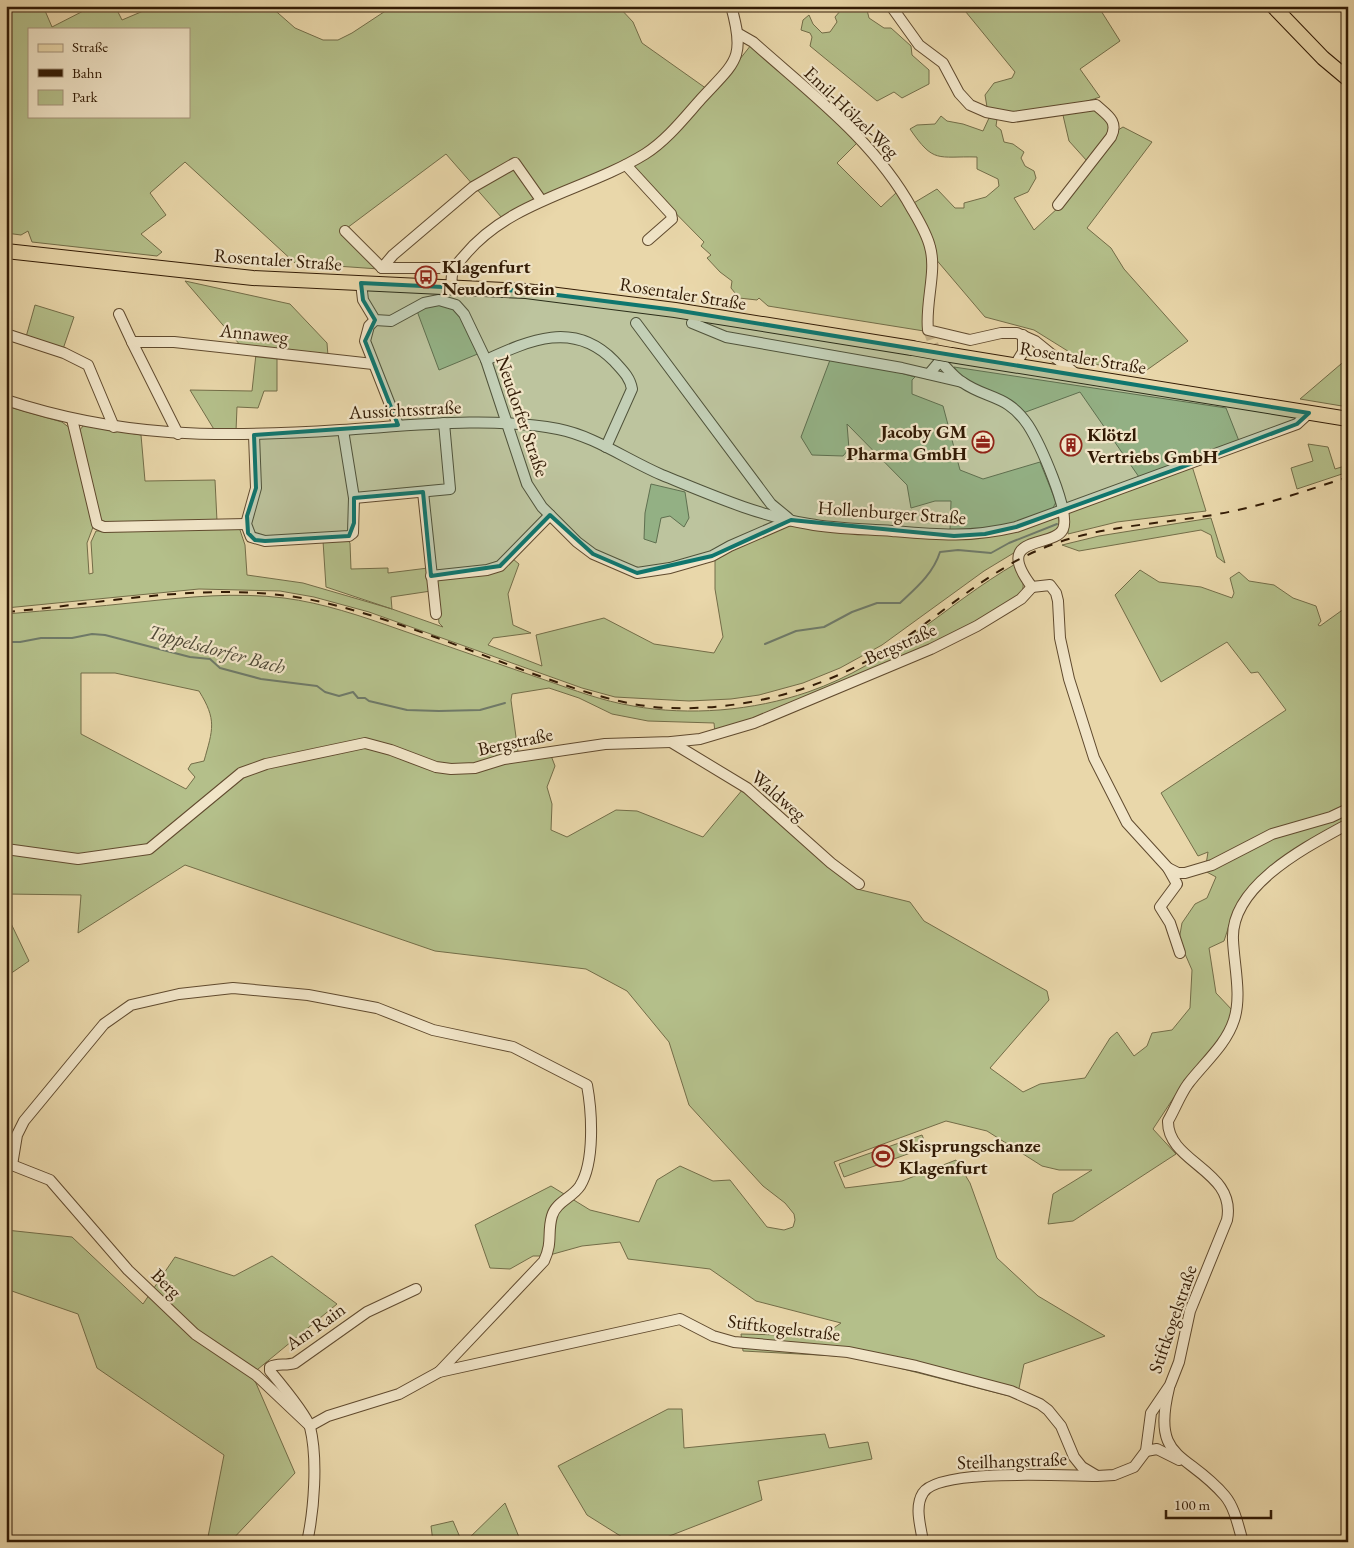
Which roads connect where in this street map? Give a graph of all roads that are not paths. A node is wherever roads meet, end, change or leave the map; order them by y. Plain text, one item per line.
1 (731, 6) edge
2 (891, 6) edge
3 (1273, 6) edge
4 (739, 34) junction
5 (1348, 79) edge
6 (626, 165) junction
7 (542, 200) junction
8 (1058, 205) dead end
9 (345, 231) dead end
10 (648, 240) dead end
11 (6, 251) edge
12 (382, 268) junction
13 (454, 268) junction
14 (362, 284) junction
15 (451, 286) junction
16 (119, 314) dead end
17 (375, 320) junction
18 (636, 322) dead end
19 (692, 323) dead end
20 (6, 334) edge
21 (1023, 335) junction
22 (132, 342) junction
23 (946, 358) junction
24 (486, 360) junction
25 (373, 364) junction
26 (1015, 365) junction
27 (930, 374) junction
28 (1078, 375) junction
29 (962, 382) junction
30 (6, 400) edge
31 (1309, 413) junction
32 (72, 419) junction
33 (1348, 419) edge
34 (444, 423) junction
35 (507, 424) junction
36 (398, 425) junction
37 (114, 427) junction
38 (343, 430) junction
39 (178, 434) junction
40 (254, 434) junction
41 (606, 447) junction
42 (423, 492) junction
43 (354, 498) junction
44 (1063, 509) junction
45 (550, 514) junction
46 (791, 520) junction
47 (246, 524) junction
48 (431, 576) junction
49 (1032, 586) junction
50 (436, 614) dead end
51 (671, 742) junction
52 (1348, 809) edge
53 (1348, 824) edge
54 (6, 849) edge
55 (1168, 868) junction
56 (1185, 873) junction
57 (858, 884) dead end
58 (1177, 884) junction
59 (1180, 953) dead end
60 (9, 1167) edge
61 (416, 1289) dead end
62 (439, 1372) junction
63 (1170, 1385) junction
64 (310, 1426) junction
65 (1146, 1451) junction
66 (1189, 1466) junction
67 (1097, 1476) junction
68 (307, 1542) edge
69 (923, 1542) edge
70 (1243, 1542) edge

1 - 4 street
2 - 8 street
3 - 5 main road
4 - 6 street
4 - 21 street, Emil-Hölzel-Weg
6 - 7 street
6 - 10 street
7 - 12 street
7 - 13 street
9 - 12 street
11 - 14 main road, Rosentaler Straße
12 - 13 street
13 - 15 street
14 - 15 main road, Rosentaler Straße
14 - 17 street
15 - 23 main road, Rosentaler Straße, bridge
16 - 22 street
17 - 24 street, Neudorfer Straße
17 - 25 street
18 - 46 street, Hollenburger Straße
19 - 27 street
20 - 37 street
21 - 26 street
21 - 28 street
22 - 25 street, Annaweg
22 - 39 street
23 - 26 main road, Rosentaler Straße
23 - 27 street
23 - 29 street
24 - 35 street, Neudorfer Straße
24 - 41 street
25 - 36 street
26 - 28 main road, Rosentaler Straße
27 - 29 street
28 - 31 main road, Rosentaler Straße
29 - 44 street
30 - 32 street, Aussichtsstraße
31 - 33 main road, Rosentaler Straße
31 - 44 street, Hollenburger Straße
32 - 37 street, Aussichtsstraße
32 - 47 street
34 - 35 street, Aussichtsstraße
34 - 36 street, Aussichtsstraße
34 - 42 street
35 - 41 street, Aussichtsstraße
35 - 45 street, Neudorfer Straße
36 - 38 street, Aussichtsstraße
37 - 39 street, Aussichtsstraße
38 - 40 street, Aussichtsstraße
38 - 43 street
39 - 40 street, Aussichtsstraße
40 - 47 street
41 - 46 street, Aussichtsstraße
42 - 43 street
42 - 48 street
43 - 47 street
44 - 46 street, Hollenburger Straße
44 - 49 street
45 - 46 street, Neudorfer Straße
45 - 48 street
48 - 50 street
49 - 51 street, Bergstraße
49 - 55 street
51 - 54 street, Bergstraße
51 - 57 street, Waldweg
52 - 56 street
53 - 63 street, Stiftkogelstraße
55 - 56 street
55 - 58 street
56 - 58 street
58 - 59 street
60 - 62 street, Stiftkogelstraße
60 - 64 street, Berg
61 - 64 street, Am Rain
62 - 64 street, Stiftkogelstraße
62 - 67 street, Stiftkogelstraße
63 - 65 street, Stiftkogelstraße
63 - 66 street
64 - 68 street
65 - 66 street
65 - 67 street
66 - 70 street
67 - 69 street, Steilhangstraße

